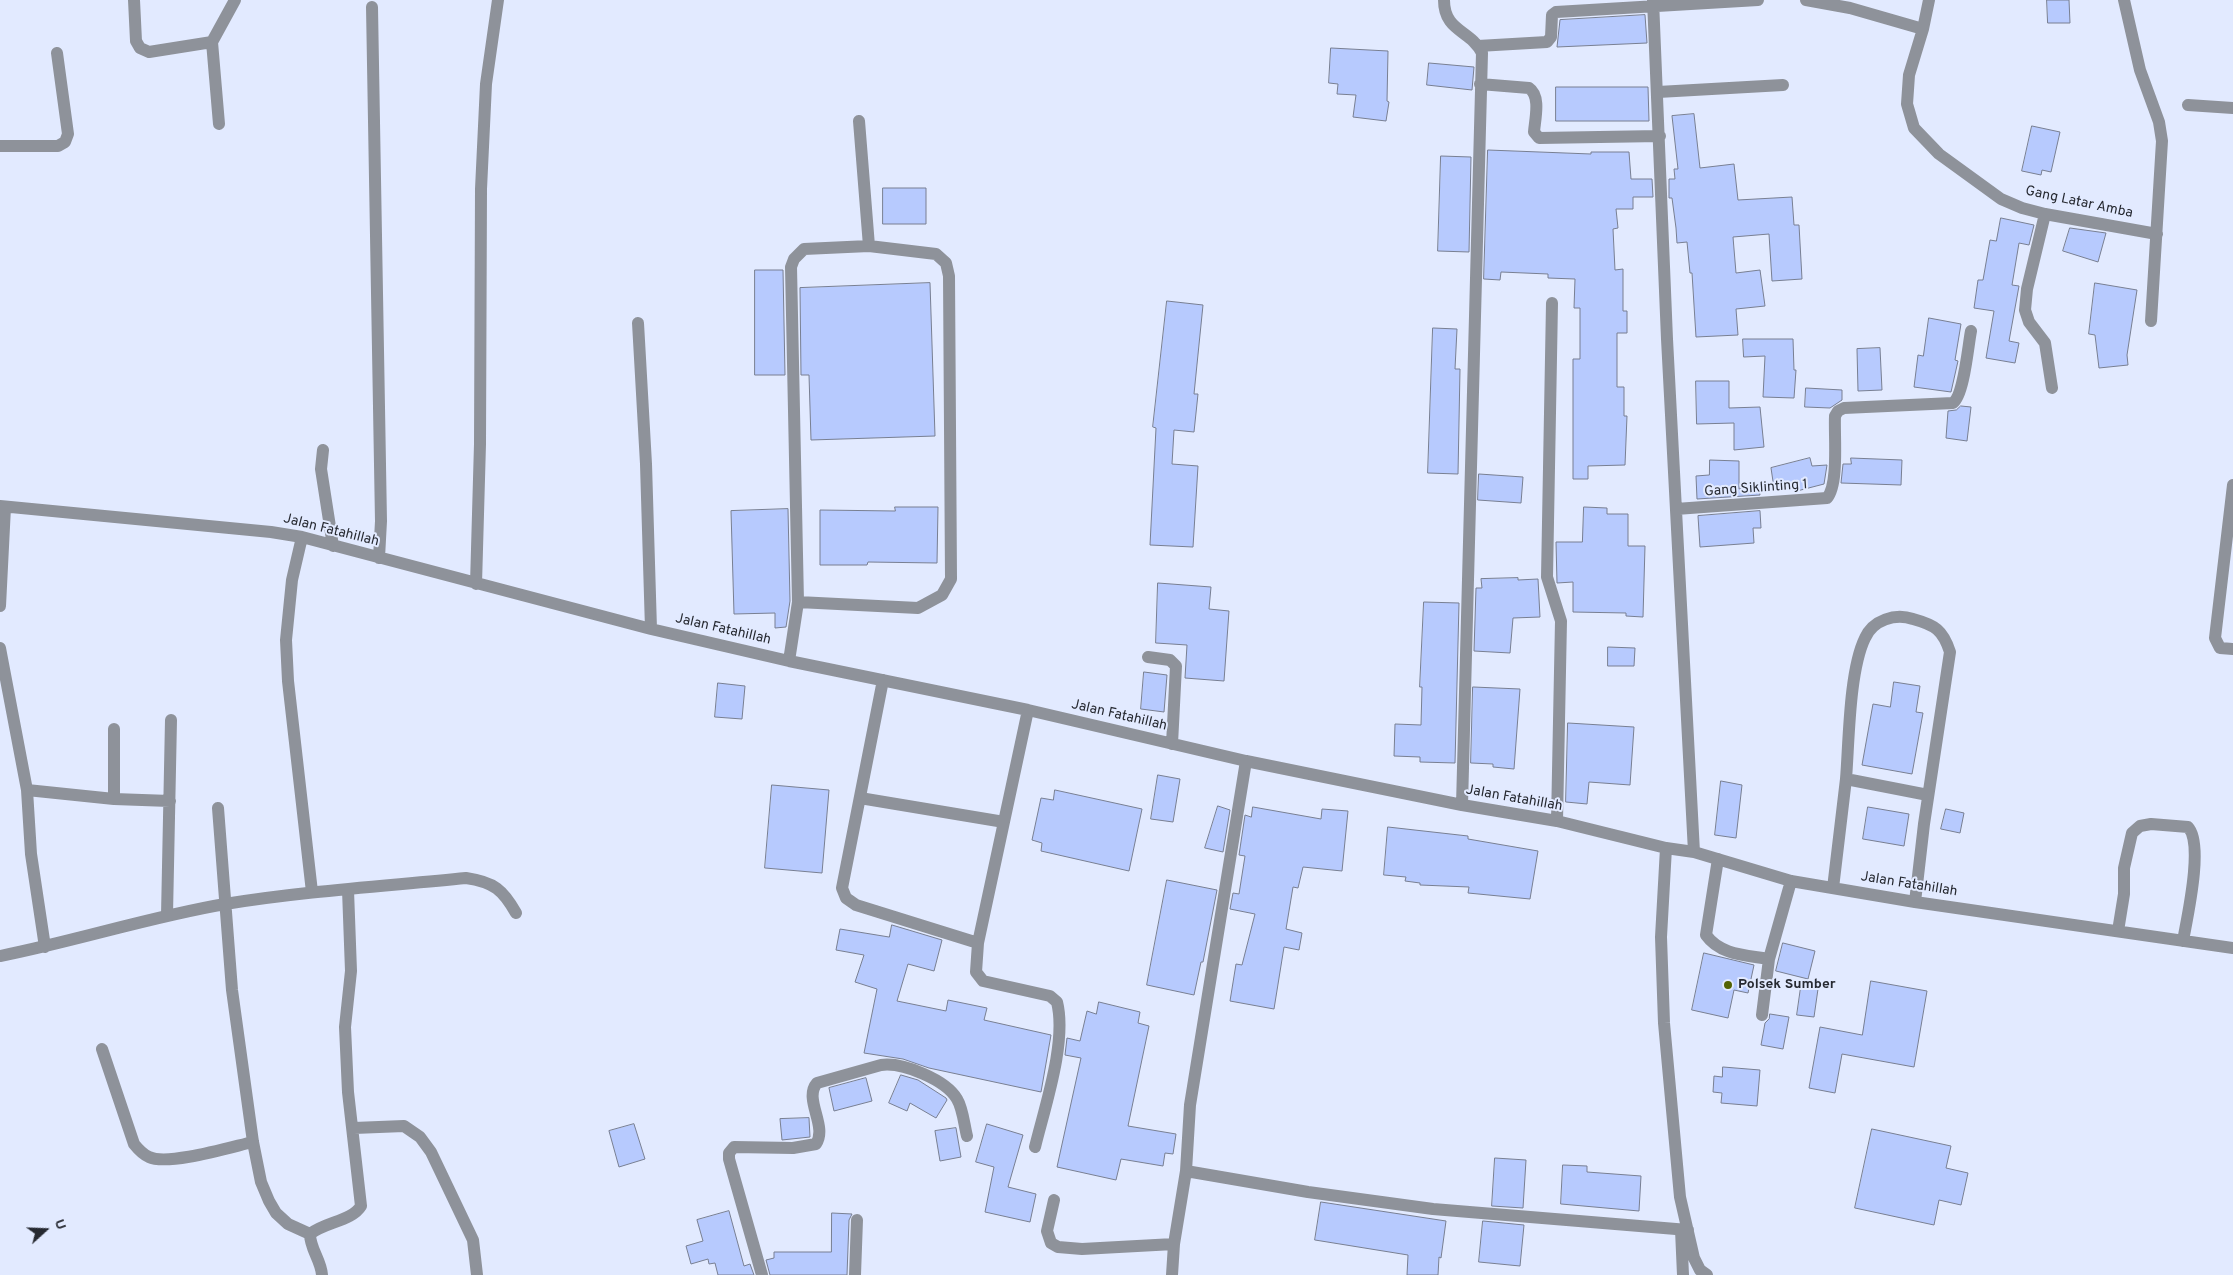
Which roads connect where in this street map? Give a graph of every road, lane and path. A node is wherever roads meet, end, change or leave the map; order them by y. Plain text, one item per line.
1 (134, 0) edge
2 (235, 0) edge
3 (498, 0) edge
4 (1444, 0) edge
5 (1758, 0) edge
6 (1806, 0) edge
7 (1928, 0) edge
8 (2124, 0) edge
9 (1653, 4) edge
10 (372, 7) dead end
11 (1923, 29) junction
12 (212, 42) junction
13 (1478, 46) junction
14 (57, 53) dead end
15 (1480, 84) junction
16 (1783, 85) dead end
17 (1658, 92) junction
18 (2188, 105) dead end
19 (2233, 108) edge
20 (859, 121) dead end
21 (219, 124) dead end
22 (1660, 136) junction
23 (0, 146) edge
24 (2045, 214) junction
25 (2157, 234) junction
26 (869, 246) junction
27 (1552, 303) dead end
28 (2151, 321) dead end
29 (638, 324) dead end
30 (1971, 332) dead end
31 (2052, 388) dead end
32 (323, 450) dead end
33 (2233, 485) edge
34 (2, 506) edge
35 (1676, 509) junction
36 (302, 537) junction
37 (333, 546) junction
38 (380, 558) junction
39 (476, 584) junction
40 (798, 602) junction
41 (0, 606) edge
42 (651, 629) junction
43 (0, 648) edge
44 (2233, 650) edge
45 (1148, 657) dead end
46 (789, 661) junction
47 (883, 680) junction
48 (1028, 710) junction
49 (171, 720) dead end
50 (114, 729) dead end
51 (1172, 744) junction
52 (1246, 761) junction
53 (1846, 779) junction
54 (27, 790) junction
55 (1928, 796) junction
56 (860, 798) junction
57 (114, 799) junction
58 (170, 801) junction
59 (1462, 805) junction
60 (218, 808) dead end
61 (1557, 821) junction
62 (1004, 822) junction
63 (1666, 848) junction
64 (1694, 852) junction
65 (1718, 859) junction
66 (1791, 881) junction
67 (1833, 888) junction
68 (348, 890) junction
69 (312, 892) junction
70 (1915, 902) junction
71 (226, 904) junction
72 (516, 913) dead end
73 (168, 915) junction
74 (2118, 931) junction
75 (2183, 941) junction
76 (978, 943) junction
77 (45, 947) junction
78 (2233, 948) edge
79 (0, 956) edge
80 (1768, 959) junction
81 (1762, 1015) dead end
82 (102, 1049) dead end
83 (354, 1128) junction
84 (967, 1136) dead end
85 (253, 1142) junction
86 (1035, 1147) dead end
87 (1186, 1171) junction
88 (1054, 1200) dead end
89 (857, 1220) dead end
90 (1685, 1230) junction
91 (310, 1234) junction
92 (1174, 1244) junction
93 (1173, 1274) edge
94 (322, 1275) edge
95 (477, 1275) edge
96 (762, 1275) edge
97 (856, 1275) edge
98 (1683, 1275) edge
99 (1708, 1275) edge

1 - 12 street
2 - 12 street
3 - 39 street
4 - 13 street
5 - 9 street
6 - 11 street
7 - 11 street, Gang Latar Amba
8 - 25 street
9 - 13 street
9 - 17 street
10 - 38 street
11 - 24 street, Gang Latar Amba
12 - 21 street
13 - 15 street
14 - 23 street
15 - 22 street
15 - 59 street
16 - 17 street
17 - 22 street
18 - 19 street
20 - 26 street
22 - 35 street
24 - 25 street, Gang Latar Amba
24 - 31 street
25 - 28 street
26 - 40 street
26 - 40 street
27 - 61 street
29 - 42 street
30 - 35 street, Gang Siklinting 1
32 - 37 street
33 - 44 street
34 - 36 street, Jalan Fatahillah
34 - 41 street
35 - 64 street
36 - 37 street, Jalan Fatahillah
36 - 69 street
37 - 38 street, Jalan Fatahillah
38 - 39 street, Jalan Fatahillah
39 - 42 street, Jalan Fatahillah
40 - 46 street
42 - 46 street, Jalan Fatahillah
43 - 54 street
45 - 51 street
46 - 47 street, Jalan Fatahillah
47 - 48 street, Jalan Fatahillah
47 - 56 street
48 - 51 street, Jalan Fatahillah
48 - 62 street
49 - 58 street
50 - 57 street
51 - 52 street, Jalan Fatahillah
52 - 59 street, Jalan Fatahillah
52 - 87 street
53 - 55 street
53 - 55 street
53 - 67 street
54 - 57 street
54 - 77 street
55 - 70 street
56 - 62 street
56 - 76 street
57 - 58 street
58 - 73 street
59 - 61 street, Jalan Fatahillah
60 - 71 street
61 - 63 street, Jalan Fatahillah
62 - 76 street
63 - 64 street, Jalan Fatahillah
63 - 90 street
64 - 65 street, Jalan Fatahillah
65 - 66 street, Jalan Fatahillah
65 - 80 street
66 - 67 street, Jalan Fatahillah
66 - 80 street
67 - 70 street, Jalan Fatahillah
68 - 69 street
68 - 72 street
68 - 83 street
69 - 71 street
70 - 74 street, Jalan Fatahillah
71 - 73 street
71 - 85 street
73 - 77 street
74 - 75 street, Jalan Fatahillah
74 - 75 street
75 - 78 street, Jalan Fatahillah
76 - 86 street
77 - 79 street
80 - 81 street
82 - 85 street
83 - 91 street
83 - 95 street
84 - 96 street
85 - 91 street
87 - 90 street
87 - 92 street
88 - 92 street
89 - 97 street
90 - 98 street
90 - 99 street
91 - 94 street
92 - 93 street

